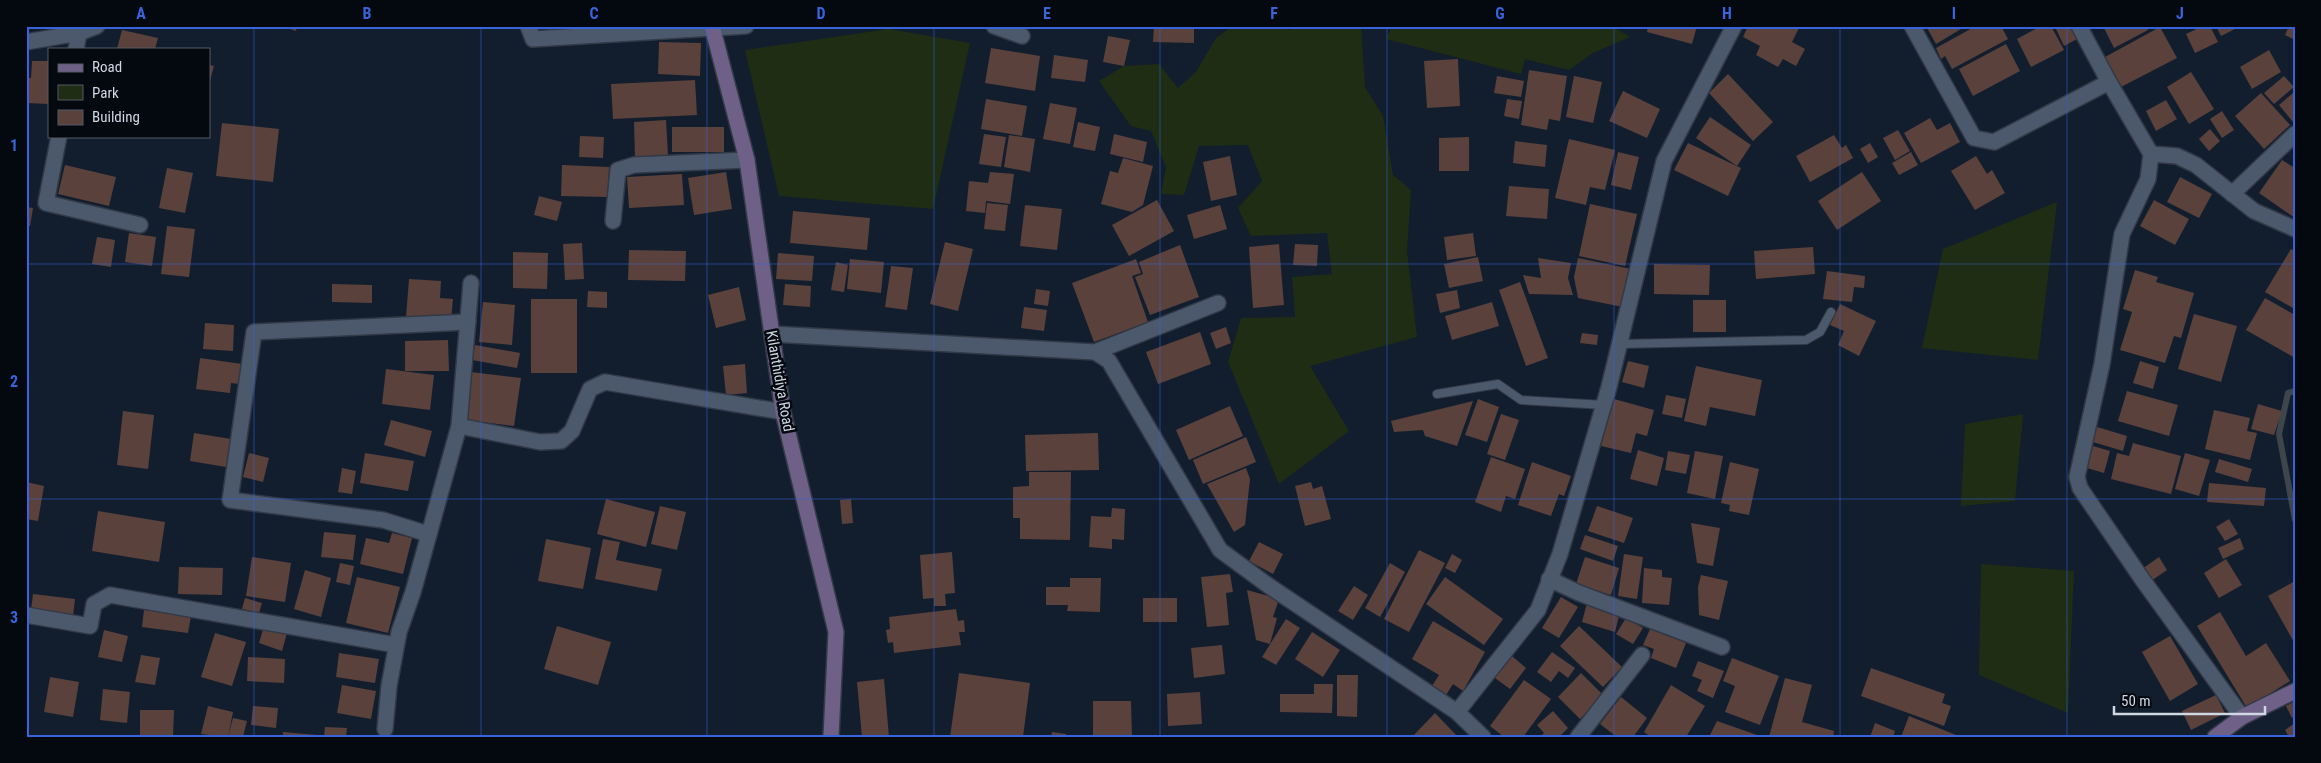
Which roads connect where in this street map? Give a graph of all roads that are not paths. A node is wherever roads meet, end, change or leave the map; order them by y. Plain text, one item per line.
1 (97, 26) edge
2 (528, 26) edge
3 (746, 26) edge
4 (994, 26) edge
5 (1734, 26) edge
6 (1912, 26) edge
7 (2079, 26) edge
8 (712, 28) edge
9 (78, 33) junction
10 (1022, 36) dead end
11 (26, 42) edge
12 (76, 48) edge
13 (2108, 82) junction
14 (2295, 134) edge
15 (59, 138) edge
16 (2151, 154) junction
17 (747, 160) junction
18 (2232, 194) junction
19 (613, 221) dead end
20 (140, 225) dead end
21 (2295, 229) edge
22 (471, 283) dead end
23 (1218, 303) dead end
24 (1831, 312) dead end
25 (468, 322) junction
26 (772, 334) junction
27 (1620, 344) junction
28 (1095, 352) junction
29 (1436, 394) dead end
30 (1604, 405) junction
31 (783, 412) junction
32 (458, 426) junction
33 (428, 534) junction
34 (1550, 579) junction
35 (26, 615) edge
36 (396, 645) junction
37 (1722, 647) dead end
38 (1642, 655) dead end
39 (2295, 691) edge
40 (1457, 712) junction
41 (2242, 717) junction
42 (385, 729) dead end
43 (831, 737) edge
44 (1483, 737) edge
45 (1578, 737) edge
46 (2215, 737) edge

1 - 9 street
2 - 8 street
3 - 8 street
4 - 10 street
5 - 27 street
6 - 13 street
7 - 13 street
8 - 17 street, Kilanthidiya Road
9 - 11 street
9 - 12 street
13 - 16 street
14 - 18 street
15 - 20 street
16 - 18 street
16 - 41 street
17 - 19 street
17 - 26 street, Kilanthidiya Road
18 - 21 street
22 - 25 street
23 - 28 street
24 - 27 lane
25 - 32 street
25 - 33 street
26 - 28 street
26 - 31 street, Kilanthidiya Road
27 - 30 street
28 - 40 street
29 - 30 lane
30 - 34 street
31 - 32 street
31 - 43 street, Kilanthidiya Road
32 - 33 street
33 - 36 street
34 - 37 street
34 - 40 street
35 - 36 street
36 - 42 street
38 - 45 street
39 - 41 street
40 - 44 street
41 - 46 street

